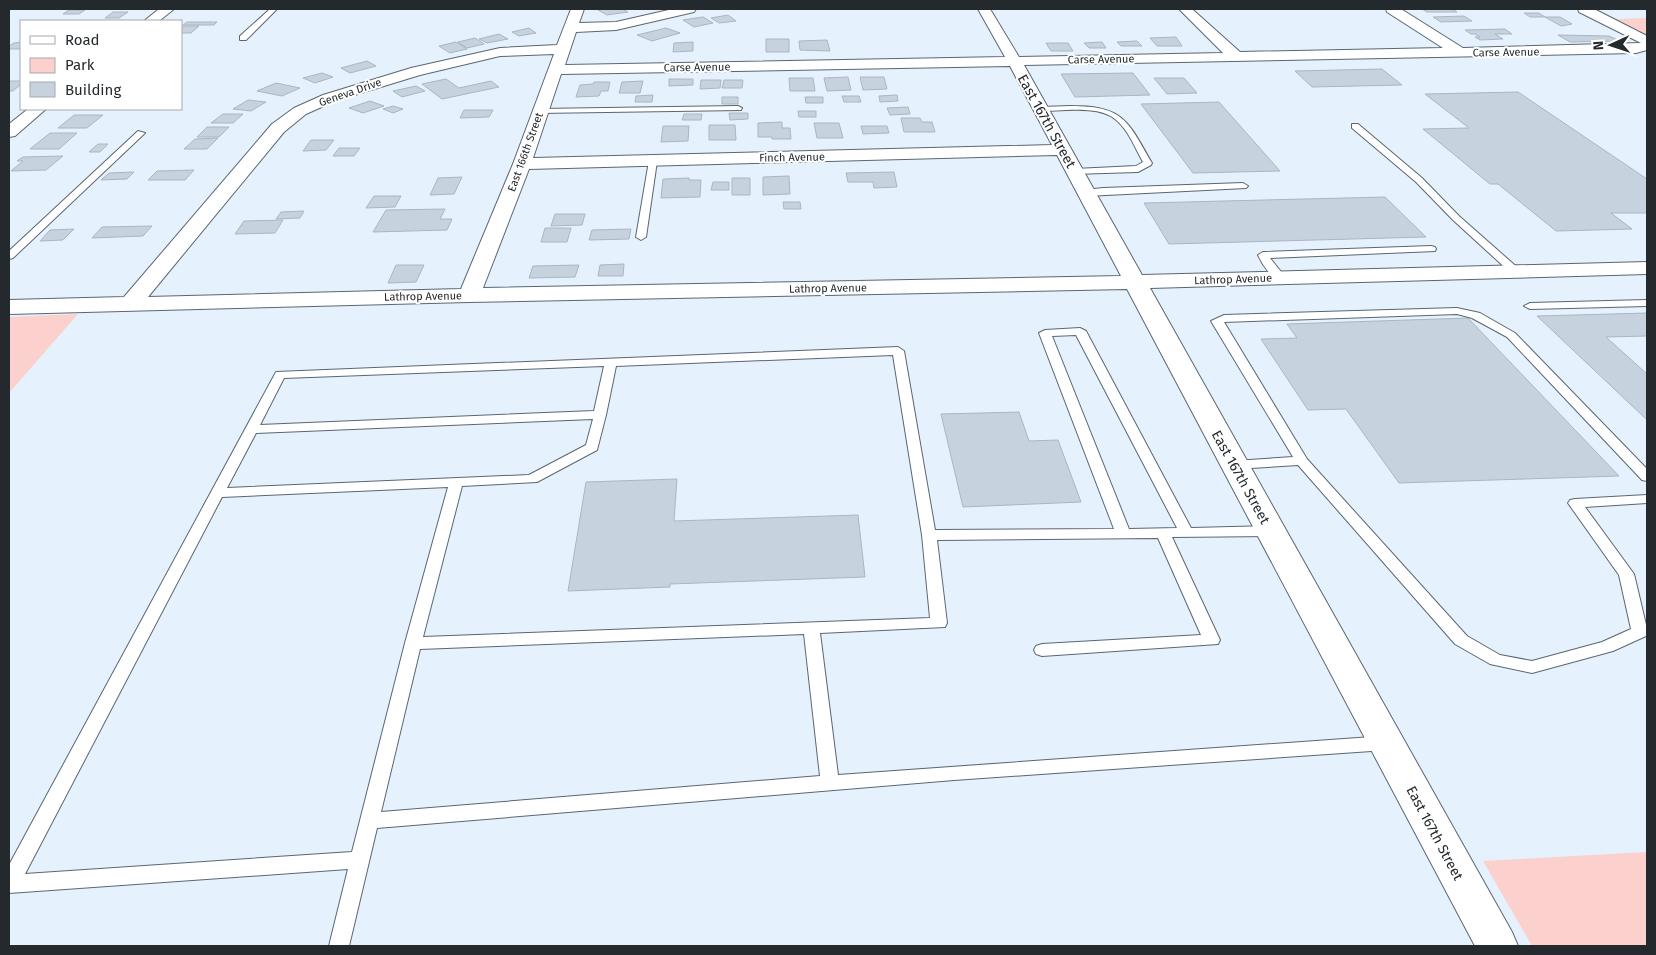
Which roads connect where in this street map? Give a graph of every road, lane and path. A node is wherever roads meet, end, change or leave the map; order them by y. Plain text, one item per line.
1 (167, 9) edge
2 (274, 9) edge
3 (577, 9) edge
4 (689, 9) edge
5 (984, 9) edge
6 (1185, 9) edge
7 (1392, 9) edge
8 (1584, 9) edge
9 (152, 20) edge
10 (571, 28) junction
11 (244, 38) dead end
12 (1647, 41) edge
13 (1647, 46) edge
14 (563, 49) junction
15 (1459, 52) junction
16 (1236, 57) junction
17 (1014, 60) junction
18 (555, 70) junction
19 (738, 108) dead end
20 (1041, 109) junction
21 (37, 110) edge
22 (539, 111) junction
23 (1355, 126) dead end
24 (9, 132) edge
25 (141, 133) dead end
26 (653, 161) junction
27 (522, 164) junction
28 (1075, 172) junction
29 (1243, 186) dead end
30 (641, 237) dead end
31 (1431, 249) dead end
32 (9, 256) edge
33 (1647, 268) edge
34 (1515, 271) junction
35 (1281, 278) junction
36 (1135, 282) junction
37 (469, 295) junction
38 (131, 303) junction
39 (1647, 303) edge
40 (1530, 306) dead end
41 (9, 307) edge
42 (611, 362) junction
43 (600, 415) junction
44 (250, 430) junction
45 (1302, 461) junction
46 (1234, 465) junction
47 (1647, 477) edge
48 (456, 482) junction
49 (217, 493) junction
50 (1647, 499) edge
51 (1272, 531) junction
52 (1123, 533) junction
53 (1163, 533) junction
54 (1187, 533) junction
55 (929, 535) junction
56 (811, 628) junction
57 (413, 643) junction
58 (1042, 650) dead end
59 (1387, 743) junction
60 (830, 783) junction
61 (369, 820) junction
62 (360, 860) junction
63 (9, 884) edge
64 (339, 946) edge
65 (1497, 946) edge

1 - 9 street
2 - 11 lane
3 - 10 street, East 166th Street
4 - 10 street
5 - 17 street, East 167th Street
6 - 16 street
7 - 15 street
8 - 12 street
10 - 14 street, East 166th Street
13 - 15 street, Carse Avenue
14 - 18 street, East 166th Street
14 - 38 street, Geneva Drive
15 - 16 street, Carse Avenue
16 - 17 street, Carse Avenue
17 - 18 street, Carse Avenue
17 - 20 street, East 167th Street
18 - 22 street, East 166th Street
19 - 22 lane
20 - 28 street, East 167th Street
20 - 28 lane
21 - 24 street
22 - 27 street, East 166th Street
23 - 34 lane
25 - 32 lane
26 - 27 street, Finch Avenue
26 - 28 street, Finch Avenue
26 - 30 lane
27 - 37 street, East 166th Street
28 - 29 lane
28 - 36 street, East 167th Street
31 - 35 lane
33 - 34 street, Lathrop Avenue
34 - 35 street, Lathrop Avenue
35 - 36 street, Lathrop Avenue
36 - 37 street, Lathrop Avenue
36 - 46 street, East 167th Street
37 - 38 street, Lathrop Avenue
38 - 41 street, Lathrop Avenue
39 - 40 lane
42 - 43 lane
42 - 44 lane
42 - 55 lane
43 - 44 lane
43 - 48 lane
44 - 49 lane
45 - 46 lane
45 - 47 lane
45 - 50 lane
46 - 51 street, East 167th Street
48 - 49 lane
48 - 57 lane
49 - 63 lane
51 - 54 lane
51 - 59 street, East 167th Street
52 - 53 lane
52 - 54 lane
52 - 55 lane
53 - 54 lane
53 - 58 lane
55 - 56 lane
56 - 57 lane
56 - 60 lane
57 - 61 lane
59 - 60 lane
59 - 65 street, East 167th Street
60 - 61 lane
61 - 62 lane
62 - 63 lane
62 - 64 lane

